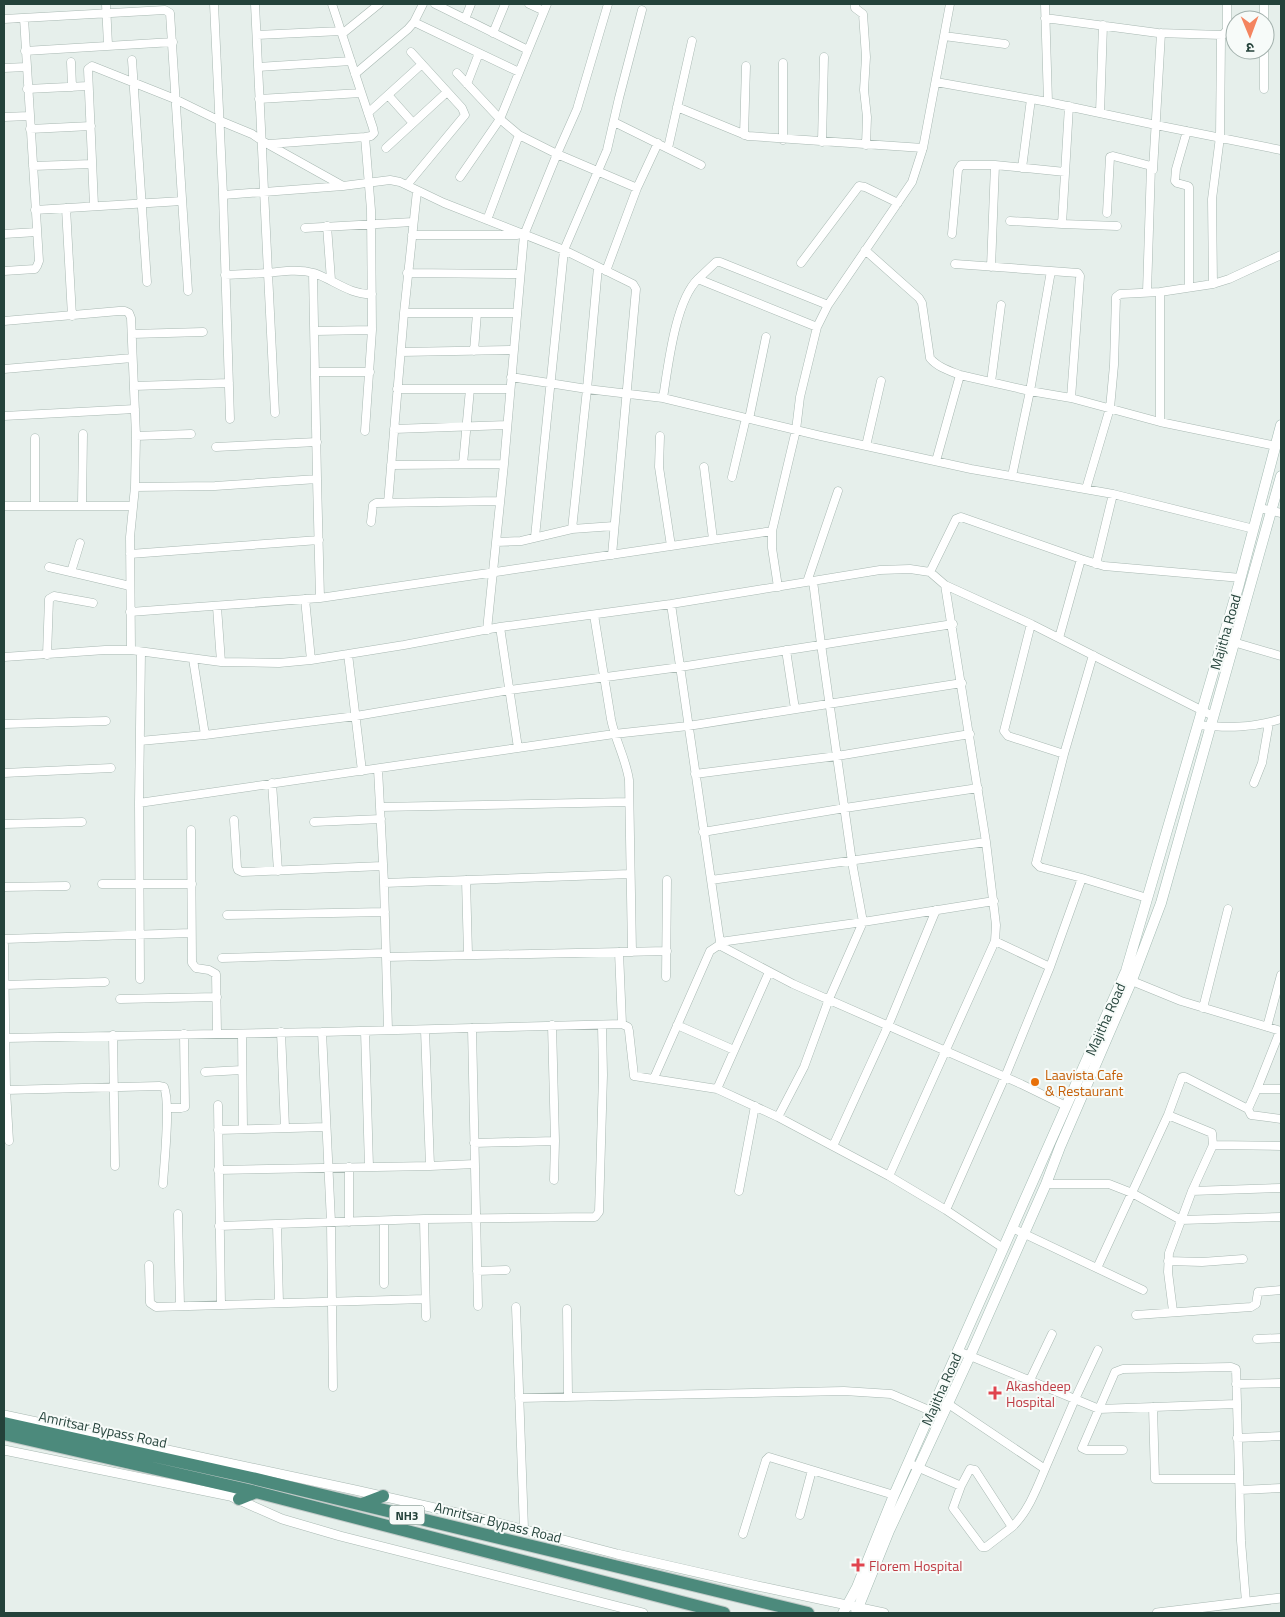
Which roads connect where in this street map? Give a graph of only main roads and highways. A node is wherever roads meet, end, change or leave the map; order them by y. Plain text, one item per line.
1 (1281, 425) edge
2 (1281, 476) edge
3 (1277, 512) edge
4 (1128, 979) junction
5 (4, 1423) edge
6 (4, 1434) edge
7 (256, 1492) junction
8 (383, 1496) road end
9 (239, 1499) road end
10 (362, 1504) junction
11 (845, 1609) edge
12 (857, 1610) edge
13 (724, 1613) edge
14 (808, 1613) edge

1 - 4 main road, Majitha Road
2 - 3 main road, Majitha Road
3 - 4 main road, Majitha Road
4 - 11 main road, Majitha Road
4 - 12 main road, Majitha Road
5 - 10 highway, Amritsar Bypass Road / NH3
6 - 7 highway, Amritsar Bypass Road / NH3
7 - 9 highway
7 - 13 highway, Amritsar Bypass Road / NH3
8 - 10 highway
10 - 14 highway, Amritsar Bypass Road / NH3

